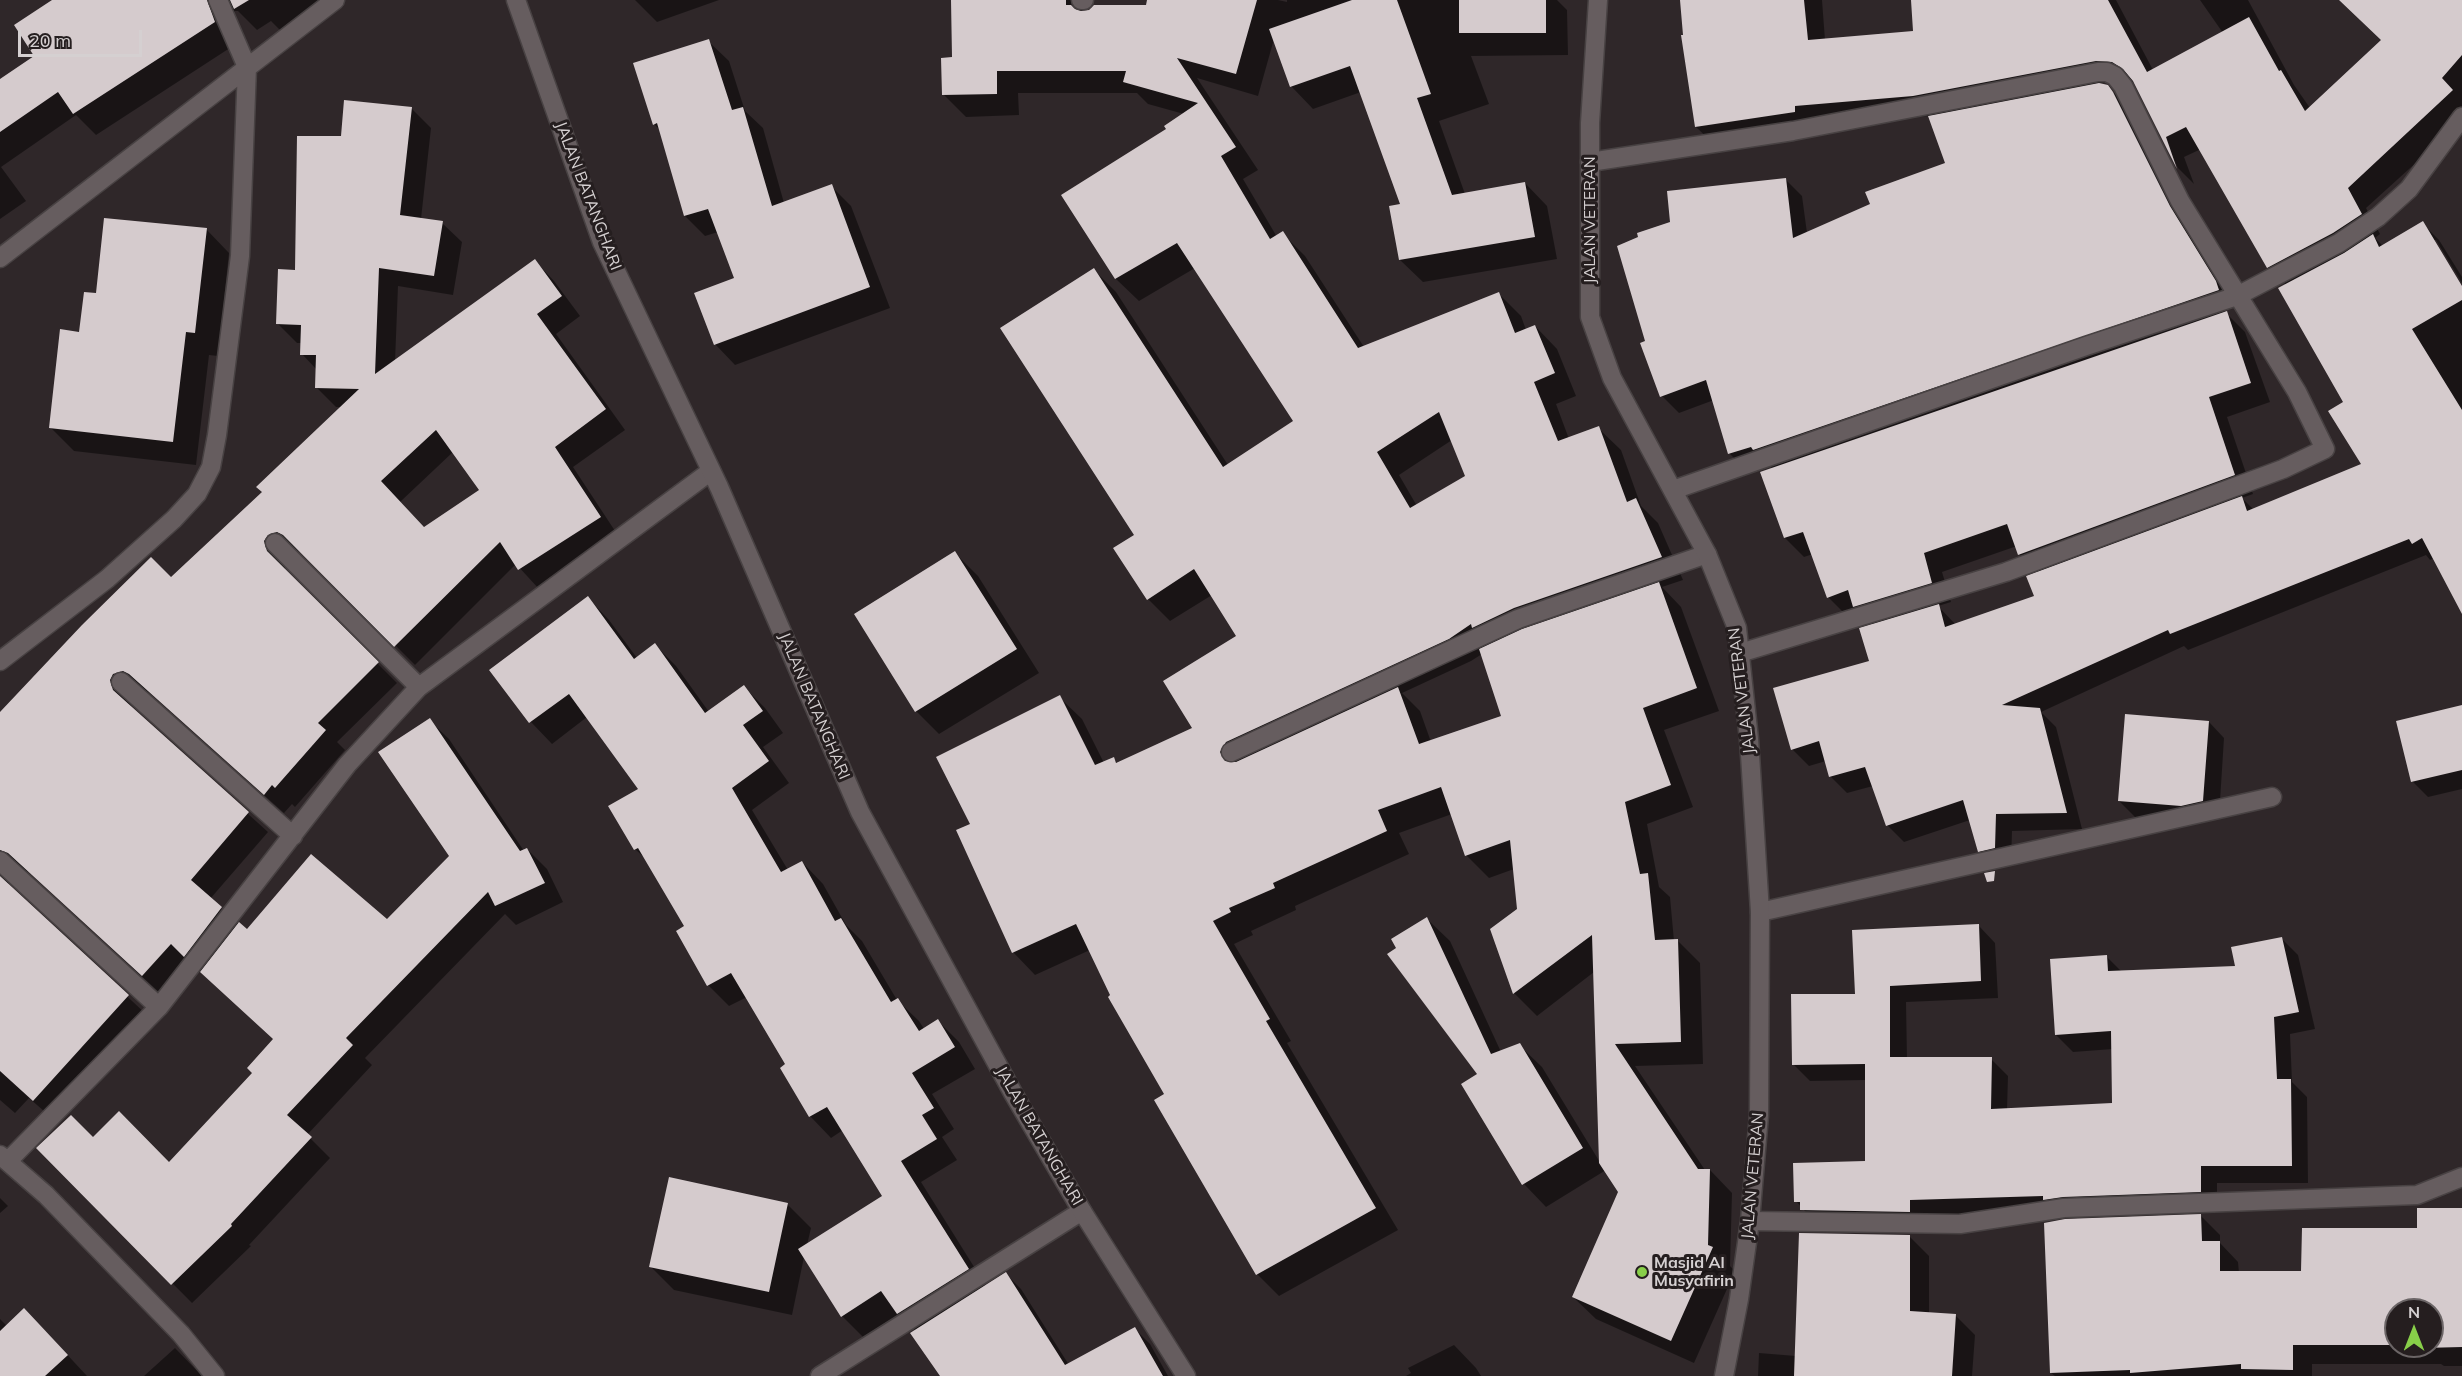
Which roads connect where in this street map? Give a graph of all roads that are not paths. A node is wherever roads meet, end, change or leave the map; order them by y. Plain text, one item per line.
1 (218, 0) edge
2 (335, 0) edge
3 (516, 0) edge
4 (1598, 0) edge
5 (247, 67) junction
6 (2462, 117) edge
7 (1590, 162) junction
8 (0, 258) edge
9 (2237, 296) junction
10 (711, 471) junction
11 (1673, 490) junction
12 (275, 543) dead end
13 (1707, 554) junction
14 (1740, 653) junction
15 (0, 661) edge
16 (121, 682) dead end
17 (419, 687) junction
18 (1231, 752) dead end
19 (2272, 797) dead end
20 (293, 837) junction
21 (0, 861) edge
22 (1760, 912) junction
23 (159, 1007) junction
24 (4, 1158) edge
25 (2462, 1177) edge
26 (1082, 1211) junction
27 (1750, 1221) junction
28 (215, 1376) edge
29 (820, 1376) edge
30 (1186, 1376) edge
31 (1724, 1376) edge

1 - 5 street
2 - 5 street
3 - 10 street, JALAN BATANGHARI
4 - 7 street, JALAN VETERAN
5 - 8 street
5 - 15 street
6 - 9 street
7 - 9 street
7 - 11 street, JALAN VETERAN
9 - 11 street
9 - 14 street
10 - 17 street
10 - 26 street, JALAN BATANGHARI
11 - 13 street, JALAN VETERAN
12 - 17 street
13 - 14 street, JALAN VETERAN
13 - 18 street
14 - 22 street, JALAN VETERAN
16 - 20 street
17 - 20 street
19 - 22 street
20 - 23 street
21 - 23 street
22 - 27 street, JALAN VETERAN
23 - 24 street
24 - 28 street
25 - 27 street
26 - 29 street
26 - 30 street, JALAN BATANGHARI
27 - 31 street, JALAN VETERAN

